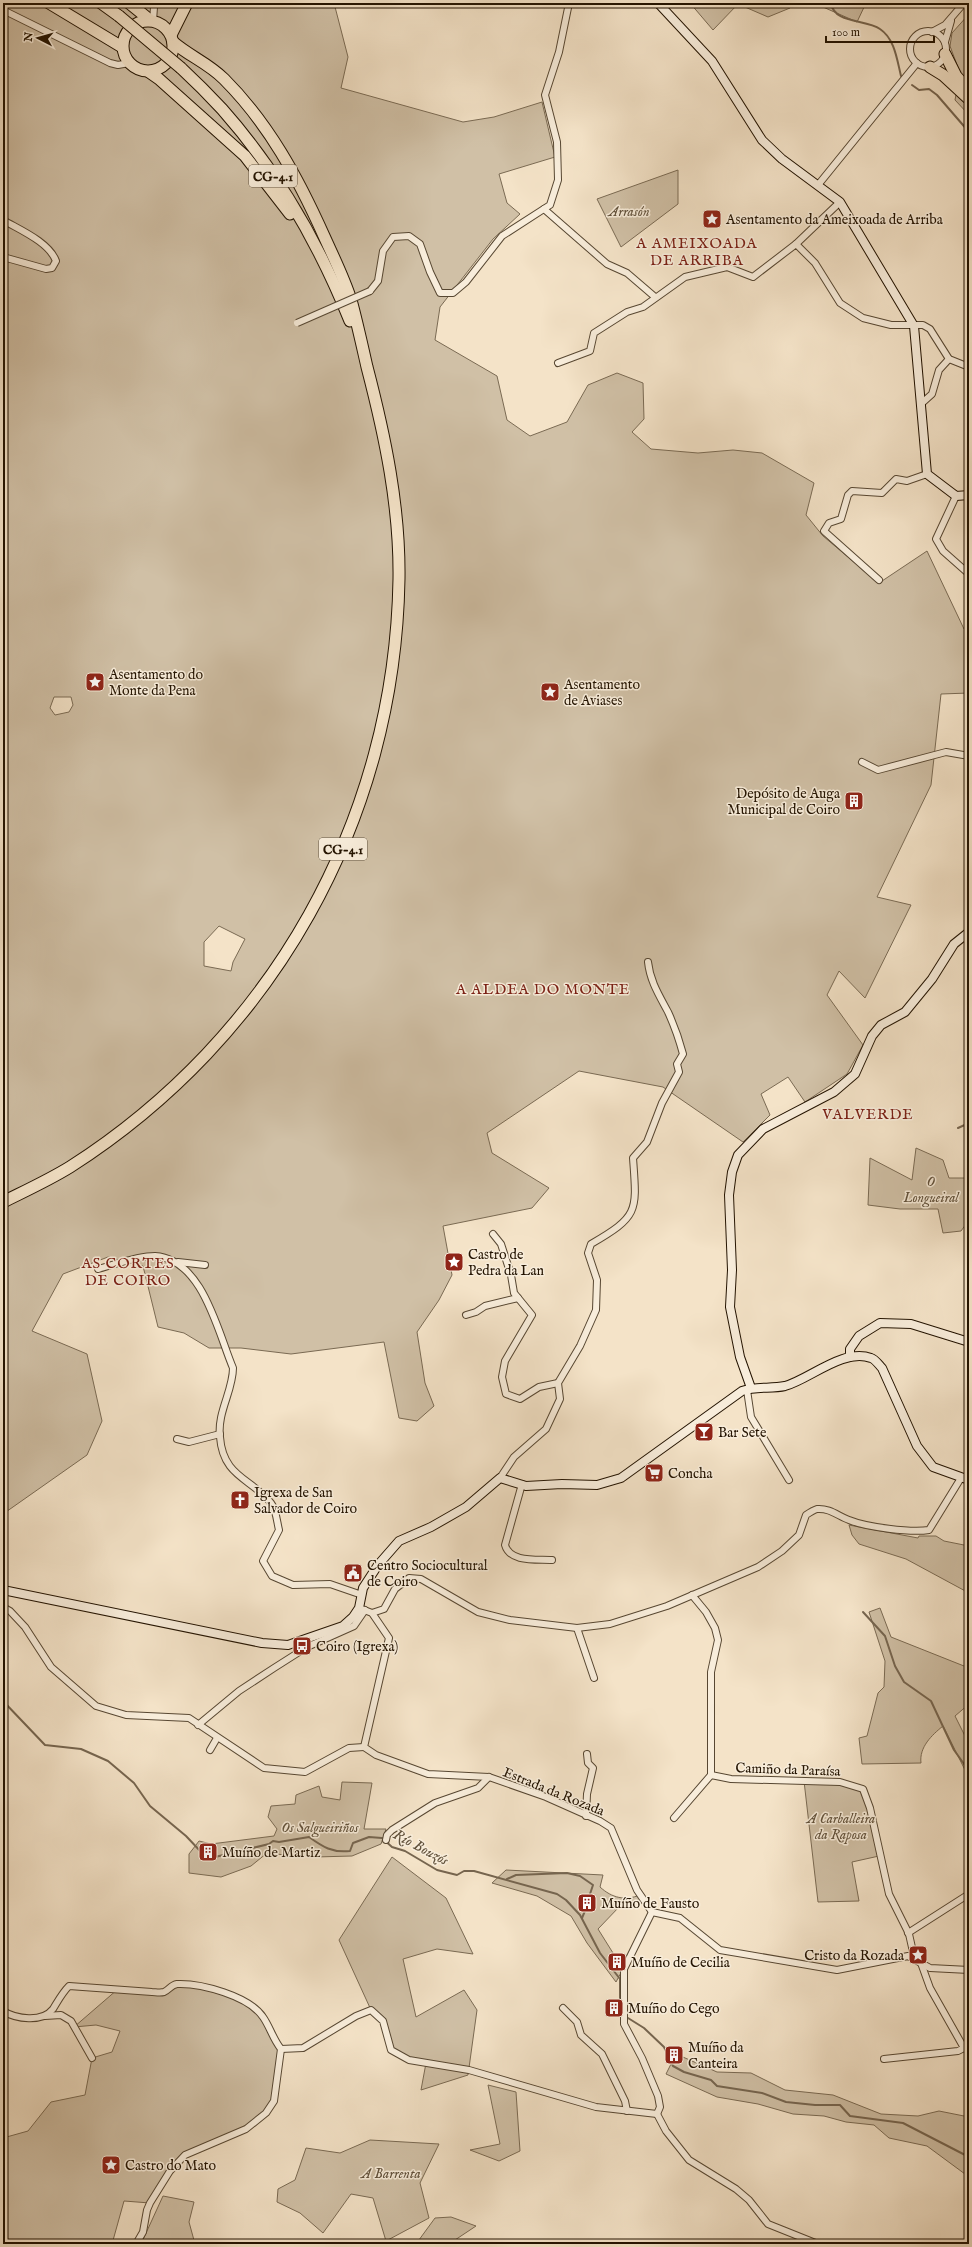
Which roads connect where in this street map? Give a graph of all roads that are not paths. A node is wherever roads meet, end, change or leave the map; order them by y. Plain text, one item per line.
1 (49, 3) edge
2 (101, 3) edge
3 (129, 3) edge
4 (152, 3) edge
5 (569, 3) edge
6 (658, 3) edge
7 (964, 3) edge
8 (186, 5) edge
9 (3, 10) edge
10 (954, 16) junction
11 (154, 22) junction
12 (932, 32) junction
13 (172, 39) junction
14 (945, 42) junction
15 (122, 47) junction
16 (945, 54) junction
17 (128, 63) junction
18 (918, 63) junction
19 (930, 67) junction
20 (149, 72) junction
21 (969, 90) edge
22 (969, 99) edge
23 (818, 185) junction
24 (840, 202) junction
25 (544, 209) junction
26 (3, 220) edge
27 (796, 244) junction
28 (3, 258) edge
29 (655, 297) junction
30 (342, 300) junction
31 (296, 323) dead end
32 (914, 326) junction
33 (365, 359) junction
34 (949, 359) junction
35 (558, 363) dead end
36 (969, 367) edge
37 (922, 403) junction
38 (928, 474) junction
39 (969, 495) edge
40 (956, 496) junction
41 (969, 574) edge
42 (879, 580) dead end
43 (969, 756) edge
44 (862, 762) dead end
45 (969, 932) edge
46 (648, 962) dead end
47 (3, 1202) edge
48 (493, 1234) dead end
49 (178, 1262) junction
50 (205, 1265) dead end
51 (98, 1269) dead end
52 (518, 1298) junction
53 (466, 1315) dead end
54 (969, 1342) edge
55 (850, 1357) junction
56 (558, 1383) junction
57 (749, 1389) junction
58 (220, 1434) junction
59 (176, 1440) dead end
60 (500, 1478) junction
61 (965, 1479) edge
62 (789, 1480) dead end
63 (522, 1484) junction
64 (552, 1560) dead end
65 (3, 1590) edge
66 (362, 1595) junction
67 (692, 1595) junction
68 (3, 1607) edge
69 (362, 1609) junction
70 (372, 1613) junction
71 (577, 1628) junction
72 (594, 1678) dead end
73 (198, 1725) junction
74 (217, 1738) junction
75 (364, 1747) junction
76 (210, 1750) dead end
77 (587, 1754) dead end
78 (711, 1775) junction
79 (489, 1777) junction
80 (586, 1816) junction
81 (674, 1818) dead end
82 (386, 1840) dead end
83 (969, 1894) edge
84 (652, 1912) junction
85 (908, 1932) junction
86 (921, 1963) junction
87 (969, 1970) edge
88 (563, 2008) dead end
89 (3, 2011) edge
90 (43, 2016) junction
91 (967, 2048) edge
92 (281, 2049) junction
93 (92, 2058) dead end
94 (884, 2059) dead end
95 (627, 2111) junction
96 (657, 2114) junction
97 (136, 2244) edge
98 (818, 2244) edge

1 - 15 highway
2 - 30 highway, CG-4.1, bridge
3 - 11 highway
4 - 11 street
5 - 25 street
6 - 23 street
7 - 10 street
8 - 11 highway
8 - 13 highway
9 - 17 street
10 - 12 street
10 - 14 street
11 - 13 highway
11 - 15 highway
12 - 14 street
12 - 18 street
13 - 20 highway
13 - 33 highway
14 - 16 street
15 - 17 highway
16 - 19 street
16 - 21 highway
17 - 20 highway
18 - 19 street
18 - 23 street
19 - 22 highway
20 - 30 highway
23 - 24 street
24 - 27 street
24 - 32 street
25 - 29 street
25 - 31 street, bridge
26 - 28 street
27 - 29 street
27 - 32 street
29 - 35 street
30 - 33 highway, CG-4.1
32 - 34 street
32 - 37 street
33 - 47 highway, CG-4.1
34 - 36 street
34 - 37 street
37 - 38 street
38 - 40 street
38 - 42 street
39 - 40 street
40 - 41 street
43 - 44 street
45 - 57 street
46 - 56 street
48 - 52 street
49 - 50 street
49 - 51 street
49 - 58 street
52 - 53 street
52 - 56 street
54 - 55 street
55 - 57 street
55 - 61 street
56 - 60 street
57 - 62 street
57 - 63 street
58 - 59 street
58 - 66 street
60 - 63 street
60 - 66 street
61 - 67 street
63 - 64 street
65 - 69 street
66 - 69 street
67 - 71 street
67 - 78 street
68 - 73 street
69 - 70 street
69 - 73 street
70 - 71 street
70 - 75 street
71 - 72 street
73 - 74 street
74 - 75 street
74 - 76 street
75 - 79 street, Estrada da Rozada
77 - 80 street
78 - 81 street
78 - 85 street, Camiño da Paraísa
79 - 80 street, Estrada da Rozada
79 - 82 street
80 - 84 street, Estrada da Rozada
83 - 85 street
84 - 86 street
84 - 96 street
85 - 86 street
86 - 87 street
86 - 91 street
88 - 95 street
89 - 90 street
90 - 92 street
90 - 93 street
91 - 94 street
92 - 95 street
92 - 97 street
95 - 96 street
96 - 98 street

